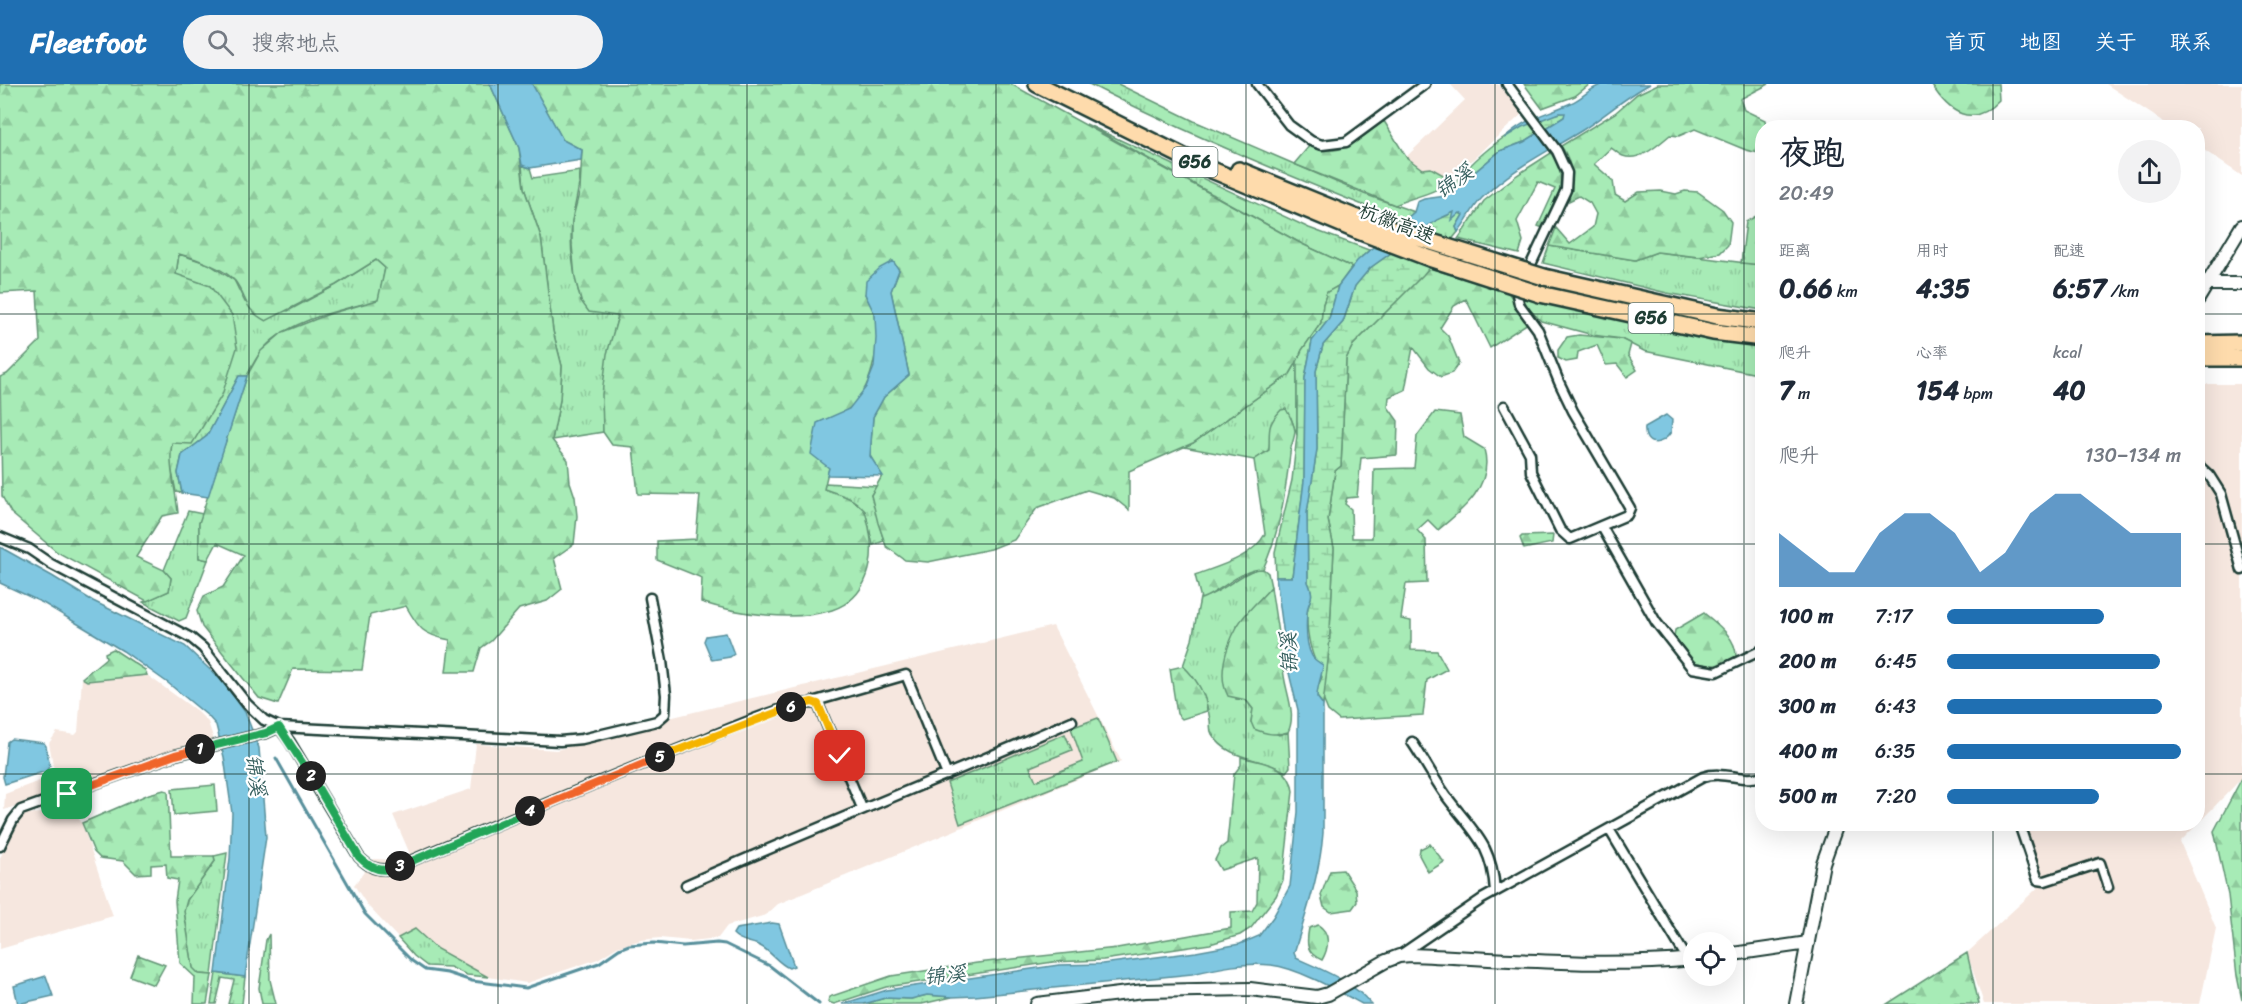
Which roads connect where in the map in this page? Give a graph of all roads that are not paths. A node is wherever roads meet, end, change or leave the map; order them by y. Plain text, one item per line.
1 (1037, 84) edge
2 (1057, 84) edge
3 (1257, 84) edge
4 (1425, 84) edge
5 (1507, 84) edge
6 (1361, 226) junction
7 (2242, 226) edge
8 (2207, 284) junction
9 (2242, 284) edge
10 (2205, 287) edge
11 (1755, 321) edge
12 (1755, 337) edge
13 (2242, 343) edge
14 (2205, 344) edge
15 (2205, 358) edge
16 (2242, 358) edge
17 (1504, 406) dead end
18 (2205, 471) edge
19 (1602, 527) junction
20 (0, 537) edge
21 (2242, 570) edge
22 (650, 598) dead end
23 (1755, 653) edge
24 (812, 702) junction
25 (1072, 721) dead end
26 (279, 727) junction
27 (1412, 742) dead end
28 (947, 775) junction
29 (1755, 779) edge
30 (862, 808) junction
31 (1609, 829) junction
32 (1834, 831) edge
33 (2021, 831) edge
34 (0, 846) edge
35 (686, 885) dead end
36 (2108, 887) dead end
37 (1495, 891) junction
38 (1808, 942) junction
39 (1683, 946) edge
40 (1737, 953) edge
41 (1399, 956) junction
42 (1683, 960) edge
43 (1037, 1004) edge
44 (1796, 1004) edge

1 - 6 highway, 杭徽高速 / G56
2 - 6 highway, 杭徽高速 / G56
3 - 4 street
5 - 19 street
6 - 11 highway, 杭徽高速 / G56, bridge
6 - 12 highway, 杭徽高速 / G56, bridge
7 - 8 street
8 - 9 street
8 - 10 street
13 - 14 highway
15 - 16 highway
17 - 19 street
18 - 21 street
19 - 23 street
20 - 26 street
22 - 26 street
24 - 26 street
24 - 28 street
24 - 30 street
25 - 28 street
26 - 34 street
27 - 37 street
28 - 30 street
29 - 31 street
30 - 35 street
31 - 37 street
31 - 39 street
32 - 38 street
33 - 36 street
37 - 41 street
38 - 40 street
38 - 44 street
41 - 42 street
41 - 43 street

